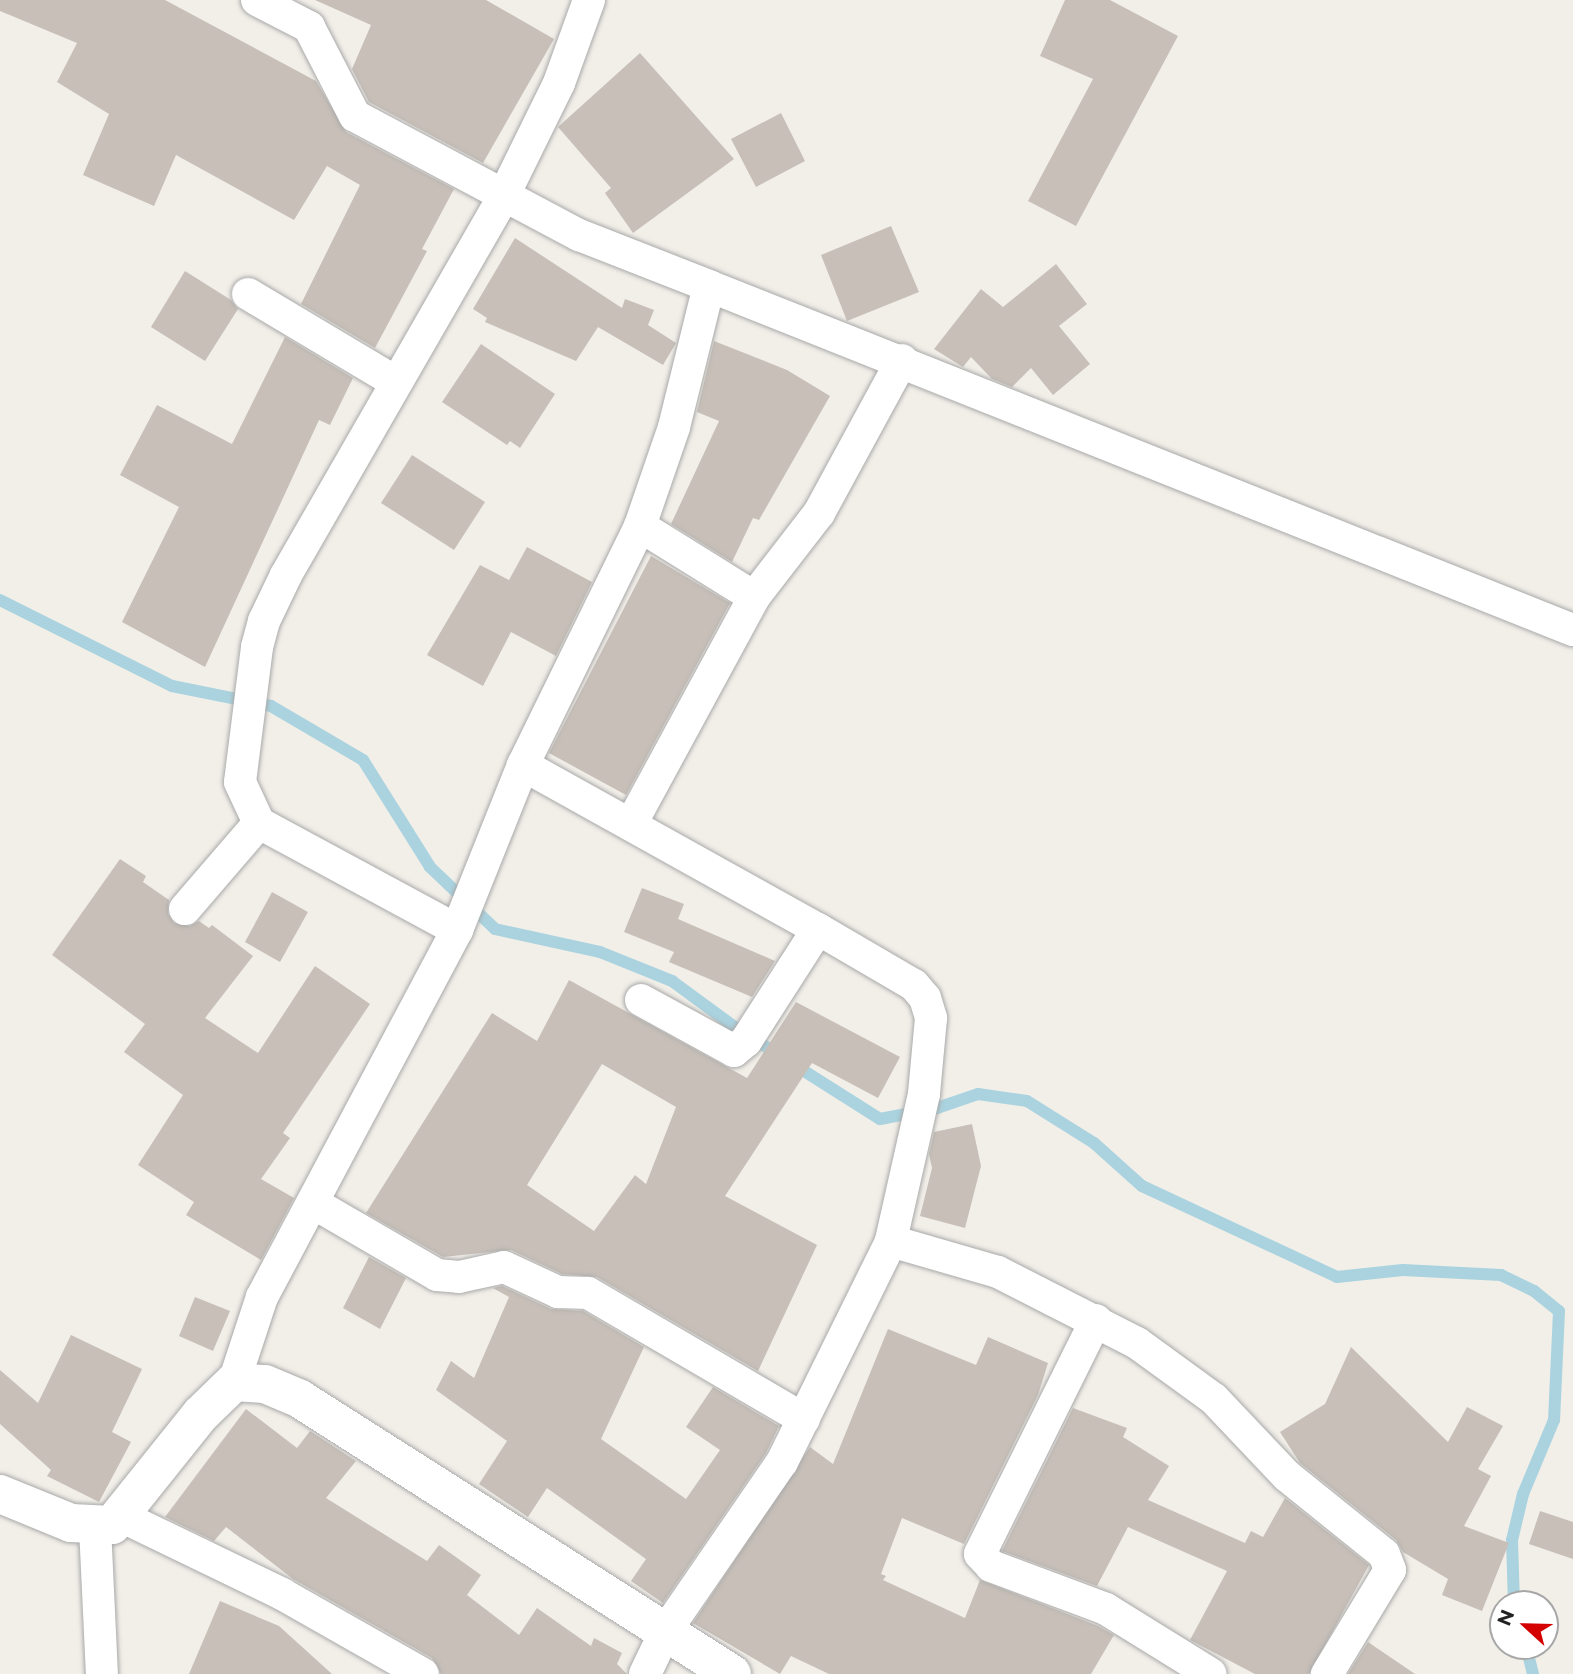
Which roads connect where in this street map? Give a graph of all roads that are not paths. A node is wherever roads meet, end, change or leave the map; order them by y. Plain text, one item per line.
1 (257, 0) edge
2 (589, 0) edge
3 (503, 197) junction
4 (709, 286) junction
5 (248, 295) dead end
6 (902, 360) junction
7 (394, 381) junction
8 (640, 526) junction
9 (754, 597) junction
10 (1573, 630) edge
11 (523, 765) junction
12 (259, 823) junction
13 (631, 824) junction
14 (185, 909) dead end
15 (460, 924) junction
16 (818, 929) junction
17 (641, 1000) dead end
18 (315, 1204) junction
19 (891, 1241) junction
20 (1096, 1320) junction
21 (234, 1382) junction
22 (804, 1419) junction
23 (0, 1494) edge
24 (109, 1522) junction
25 (666, 1632) junction
26 (102, 1674) edge
27 (423, 1674) edge
28 (645, 1674) edge
29 (732, 1674) edge
30 (1211, 1674) edge
31 (1327, 1674) edge

1 - 3 street
2 - 3 street
3 - 4 street
3 - 7 street
4 - 6 street
4 - 8 street
5 - 7 street
6 - 9 street
6 - 10 street
7 - 12 street
8 - 9 street
8 - 11 street
9 - 13 street
11 - 13 street
11 - 15 street
12 - 14 street
12 - 15 street
13 - 16 street
15 - 18 street
16 - 17 street
16 - 19 street
18 - 21 street
18 - 22 street
19 - 20 street
19 - 22 street
20 - 30 street
20 - 31 street
21 - 24 street
21 - 25 street
22 - 25 street
23 - 24 street
24 - 26 street
24 - 27 street
25 - 28 street
25 - 29 street

